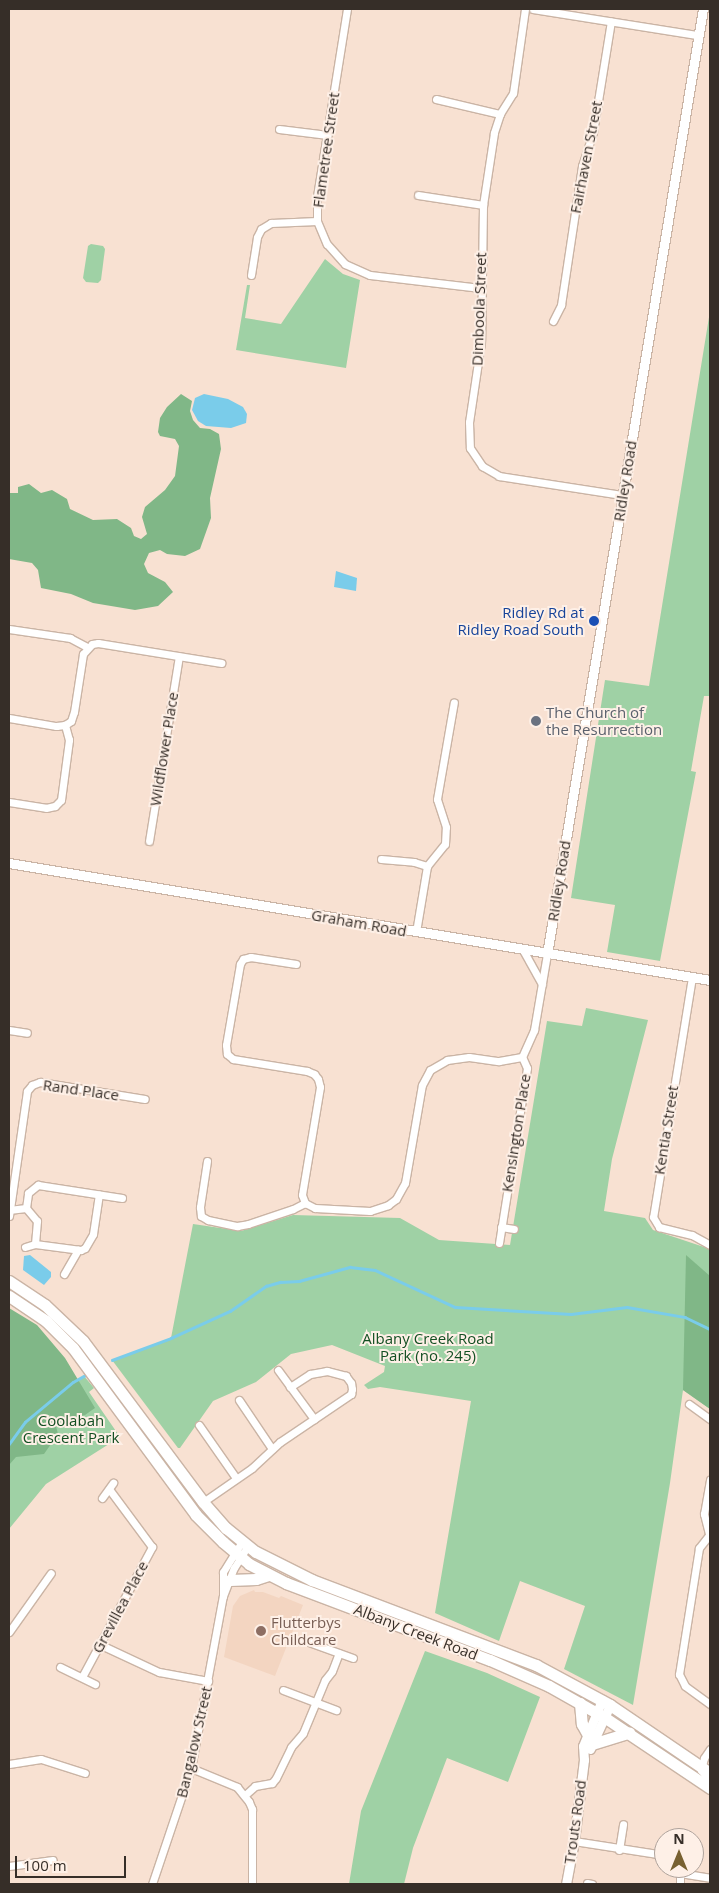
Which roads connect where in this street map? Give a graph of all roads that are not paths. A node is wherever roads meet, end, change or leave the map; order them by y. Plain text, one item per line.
1 (347, 9) edge
2 (525, 9) edge
3 (534, 9) edge
4 (703, 9) edge
5 (611, 22) junction
6 (698, 35) junction
7 (436, 99) dead end
8 (500, 114) junction
9 (279, 129) dead end
10 (328, 135) junction
11 (418, 195) dead end
12 (483, 205) junction
13 (317, 221) junction
14 (251, 275) dead end
15 (480, 288) junction
16 (553, 321) dead end
17 (622, 495) junction
18 (9, 629) edge
19 (87, 647) junction
20 (179, 656) junction
21 (221, 663) dead end
22 (454, 702) dead end
23 (9, 718) edge
24 (65, 725) junction
25 (9, 802) edge
26 (149, 841) dead end
27 (381, 859) dead end
28 (9, 863) edge
29 (427, 866) junction
30 (416, 932) junction
31 (523, 950) junction
32 (546, 954) junction
33 (296, 964) dead end
34 (692, 977) junction
35 (710, 980) edge
36 (542, 984) junction
37 (9, 1030) edge
38 (27, 1033) dead end
39 (522, 1057) junction
40 (145, 1099) dead end
41 (207, 1160) dead end
42 (99, 1194) junction
43 (122, 1198) dead end
44 (305, 1203) junction
45 (26, 1208) junction
46 (9, 1210) edge
47 (9, 1216) edge
48 (501, 1227) junction
49 (514, 1229) dead end
50 (499, 1243) dead end
51 (35, 1244) junction
52 (710, 1245) edge
53 (25, 1248) dead end
54 (78, 1250) junction
55 (64, 1274) dead end
56 (9, 1281) edge
57 (9, 1296) edge
58 (278, 1370) dead end
59 (290, 1387) junction
60 (239, 1400) dead end
61 (689, 1404) dead end
62 (710, 1418) edge
63 (314, 1419) junction
64 (199, 1425) dead end
65 (272, 1449) junction
66 (236, 1478) junction
67 (710, 1480) edge
68 (102, 1498) dead end
69 (203, 1502) junction
70 (710, 1534) edge
71 (245, 1544) junction
72 (237, 1555) junction
73 (51, 1573) dead end
74 (268, 1575) junction
75 (230, 1580) junction
76 (223, 1596) junction
77 (9, 1632) edge
78 (303, 1640) dead end
79 (101, 1645) junction
80 (339, 1653) junction
81 (353, 1658) dead end
82 (60, 1666) dead end
83 (82, 1677) junction
84 (208, 1681) junction
85 (95, 1684) dead end
86 (283, 1690) dead end
87 (606, 1702) junction
88 (316, 1703) junction
89 (580, 1703) junction
90 (710, 1704) edge
91 (336, 1710) dead end
92 (600, 1714) junction
93 (629, 1733) junction
94 (589, 1738) junction
95 (710, 1749) edge
96 (9, 1764) edge
97 (191, 1768) junction
98 (706, 1770) edge
99 (85, 1773) dead end
100 (710, 1788) edge
101 (245, 1795) junction
102 (623, 1824) dead end
103 (574, 1841) junction
104 (619, 1850) junction
105 (654, 1854) edge
106 (53, 1860) dead end
107 (9, 1866) edge
108 (152, 1884) edge
109 (252, 1884) edge
110 (566, 1884) edge

1 - 10 street, Flametree Street
2 - 8 street, Dimboola Street
3 - 5 street
4 - 6 street, Ridley Road
5 - 6 street
5 - 16 street, Fairhaven Street
6 - 17 street, Ridley Road
7 - 8 street
8 - 12 street, Dimboola Street
9 - 10 street
10 - 13 street, Flametree Street
11 - 12 street
12 - 15 street, Dimboola Street
13 - 14 street
13 - 15 street, Flametree Street
15 - 17 street, Dimboola Street
17 - 32 street, Ridley Road
18 - 19 street
19 - 20 street
19 - 24 street
20 - 21 street
20 - 26 street, Wildflower Place
22 - 29 street
23 - 24 street
24 - 25 street
27 - 29 street
28 - 30 street, Graham Road
29 - 30 street
30 - 31 street, Graham Road
31 - 32 street, Graham Road
31 - 36 street
32 - 34 street, Graham Road
32 - 36 street, Kensington Place
33 - 44 street
34 - 35 street, Graham Road
34 - 52 street, Kentia Street
36 - 39 street, Kensington Place
37 - 38 street
39 - 44 street
39 - 48 street, Kensington Place
40 - 46 street, Rand Place
41 - 44 street
42 - 43 street
42 - 45 street
42 - 54 street
45 - 46 street
45 - 51 street
46 - 47 street, Rand Place
48 - 49 street
48 - 50 street, Kensington Place
51 - 53 street
51 - 54 street
54 - 55 street
56 - 69 main road, Albany Creek Road
57 - 72 main road, Albany Creek Road
58 - 59 street
59 - 63 street
59 - 63 street
60 - 65 street
61 - 62 street
63 - 65 street
64 - 66 street
65 - 66 street
66 - 69 street
67 - 70 street
68 - 79 street, Grevillea Place
69 - 71 main road, Albany Creek Road
70 - 90 street
71 - 72 street, Bangalow Street
71 - 87 main road, Albany Creek Road
72 - 74 main road, Albany Creek Road
72 - 75 street, Bangalow Street
72 - 76 street, Bangalow Street
73 - 77 street
74 - 75 main road
74 - 89 main road, Albany Creek Road
75 - 76 street, Bangalow Street
76 - 84 street, Bangalow Street
78 - 80 street
79 - 83 street, Grevillea Place
79 - 84 street
80 - 81 street
80 - 88 street
82 - 83 street
83 - 85 street
84 - 97 street, Bangalow Street
86 - 88 street
87 - 92 street, Trouts Road
87 - 98 main road, Albany Creek Road
88 - 91 street
88 - 101 street
89 - 92 main road, Albany Creek Road
89 - 94 main road
92 - 93 main road, Albany Creek Road
92 - 94 street, Trouts Road
93 - 94 main road
93 - 100 main road, Albany Creek Road
94 - 103 street, Trouts Road
95 - 98 street
96 - 99 street
97 - 101 street
97 - 108 street, Bangalow Street
98 - 100 street
101 - 109 street
102 - 104 street
103 - 104 street
103 - 110 street, Trouts Road
104 - 105 street
106 - 107 street

